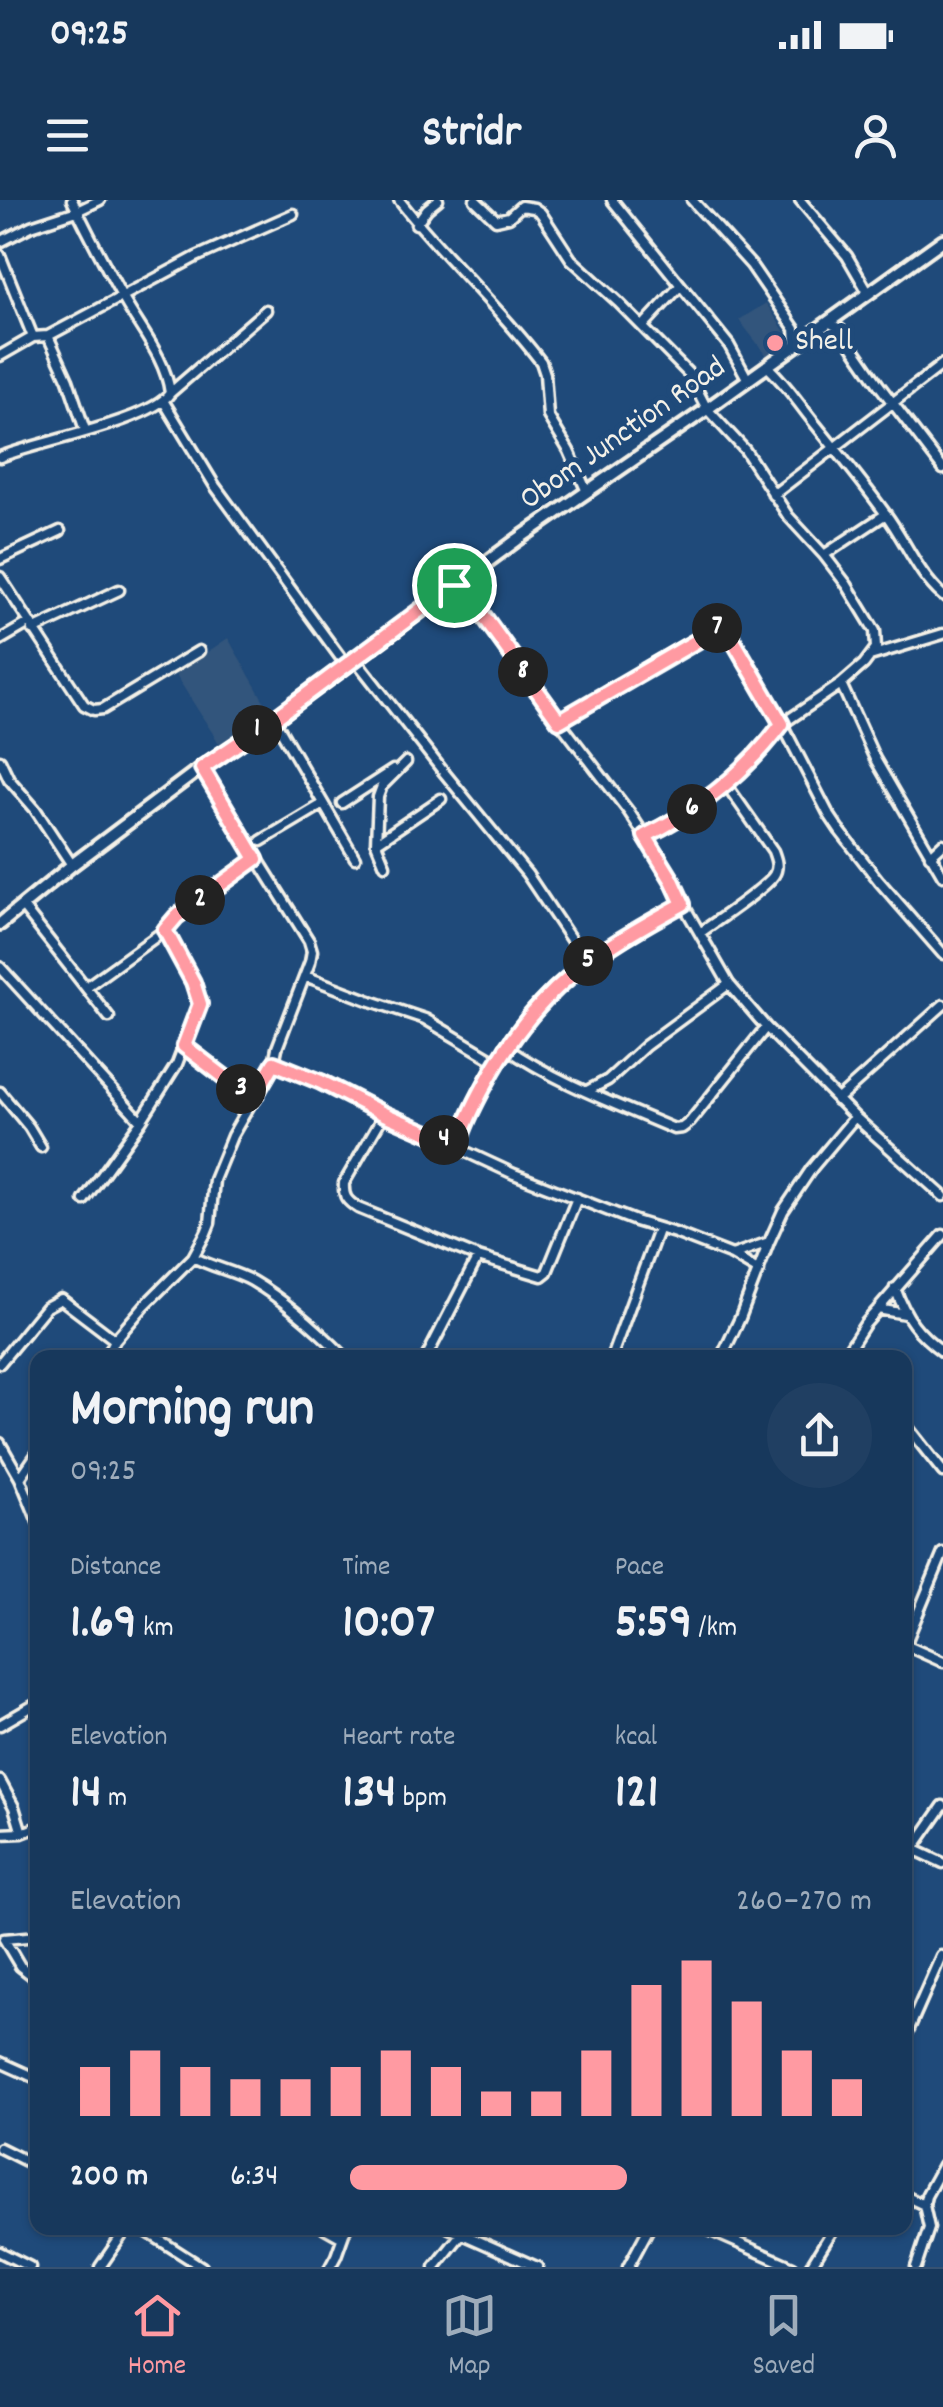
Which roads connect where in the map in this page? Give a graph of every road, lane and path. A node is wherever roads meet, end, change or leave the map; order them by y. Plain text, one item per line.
1 (72, 200) edge
2 (100, 200) edge
3 (398, 200) edge
4 (438, 200) edge
5 (475, 200) edge
6 (612, 200) edge
7 (692, 200) edge
8 (805, 201) edge
9 (524, 203) edge
10 (77, 211) junction
11 (293, 214) dead end
12 (416, 224) junction
13 (943, 240) edge
14 (0, 242) edge
15 (0, 255) edge
16 (680, 286) junction
17 (869, 294) junction
18 (122, 298) junction
19 (266, 310) dead end
20 (829, 322) junction
21 (643, 326) junction
22 (48, 336) junction
23 (33, 337) junction
24 (796, 343) junction
25 (0, 356) edge
26 (943, 364) edge
27 (767, 366) junction
28 (748, 380) junction
29 (170, 393) junction
30 (164, 402) junction
31 (893, 403) junction
32 (707, 409) junction
33 (85, 430) junction
34 (834, 448) junction
35 (0, 457) edge
36 (943, 470) edge
37 (587, 492) junction
38 (773, 495) junction
39 (886, 514) junction
40 (60, 531) dead end
41 (824, 555) junction
42 (0, 559) edge
43 (0, 578) edge
44 (454, 585) junction
45 (119, 590) dead end
46 (943, 596) edge
47 (31, 626) junction
48 (943, 634) edge
49 (0, 640) edge
50 (199, 651) dead end
51 (870, 656) junction
52 (351, 662) junction
53 (841, 684) junction
54 (274, 719) junction
55 (559, 721) junction
56 (782, 724) junction
57 (426, 748) junction
58 (0, 760) edge
59 (406, 762) junction
60 (202, 768) junction
61 (9, 780) junction
62 (726, 784) junction
63 (0, 786) edge
64 (440, 798) dead end
65 (342, 803) dead end
66 (323, 804) junction
67 (645, 836) junction
68 (261, 842) dead end
69 (376, 843) junction
70 (943, 844) edge
71 (930, 856) junction
72 (355, 858) dead end
73 (256, 859) junction
74 (72, 864) junction
75 (385, 865) dead end
76 (943, 876) edge
77 (683, 904) junction
78 (22, 906) junction
79 (0, 924) edge
80 (165, 930) junction
81 (700, 932) junction
82 (943, 954) edge
83 (586, 962) junction
84 (0, 967) edge
85 (305, 976) junction
86 (729, 984) junction
87 (86, 987) junction
88 (943, 1004) edge
89 (109, 1017) dead end
90 (766, 1027) junction
91 (184, 1046) junction
92 (505, 1047) junction
93 (497, 1062) junction
94 (274, 1063) junction
95 (608, 1080) junction
96 (587, 1091) junction
97 (0, 1092) edge
98 (253, 1099) junction
99 (604, 1099) junction
100 (838, 1100) junction
101 (384, 1114) junction
102 (855, 1118) junction
103 (141, 1121) junction
104 (458, 1146) junction
105 (40, 1147) dead end
106 (943, 1196) edge
107 (576, 1198) junction
108 (84, 1200) dead end
109 (658, 1230) junction
110 (943, 1236) edge
111 (768, 1242) junction
112 (732, 1255) junction
113 (192, 1256) junction
114 (478, 1257) junction
115 (759, 1271) junction
116 (895, 1288) junction
117 (878, 1308) junction
118 (905, 1314) junction
119 (115, 1340) junction
120 (110, 1350) edge
121 (337, 1350) edge
122 (430, 1350) edge
123 (615, 1350) edge
124 (724, 1350) edge
125 (847, 1350) edge
126 (943, 1352) edge
127 (0, 1364) edge
128 (912, 1433) edge
129 (0, 1443) edge
130 (30, 1464) edge
131 (943, 1472) edge
132 (20, 1478) junction
133 (30, 1502) edge
134 (943, 1552) edge
135 (912, 1628) edge
136 (912, 1648) edge
137 (943, 1662) edge
138 (30, 1707) edge
139 (0, 1724) edge
140 (0, 1781) edge
141 (943, 1806) edge
142 (30, 1830) edge
143 (22, 1833) junction
144 (0, 1834) edge
145 (912, 1843) edge
146 (912, 1848) edge
147 (943, 1863) edge
148 (30, 1937) edge
149 (2, 1940) edge
150 (942, 1956) edge
151 (30, 1974) edge
152 (912, 2022) edge
153 (0, 2062) edge
154 (30, 2075) edge
155 (0, 2148) edge
156 (30, 2163) edge
157 (943, 2164) edge
158 (912, 2199) edge
159 (924, 2205) junction
160 (122, 2235) edge
161 (152, 2235) edge
162 (342, 2235) edge
163 (462, 2235) edge
164 (473, 2235) edge
165 (646, 2235) edge
166 (720, 2235) edge
167 (830, 2235) edge
168 (0, 2252) edge
169 (919, 2266) edge
170 (30, 2267) edge
171 (100, 2267) edge
172 (202, 2267) edge
173 (330, 2267) edge
174 (435, 2267) edge
175 (537, 2267) edge
176 (628, 2267) edge
177 (793, 2267) edge
178 (810, 2267) edge

1 - 10 street
2 - 10 street
3 - 12 street
4 - 12 street
5 - 9 street
6 - 16 street
7 - 24 street
8 - 17 street
9 - 21 street
10 - 14 street
10 - 18 street
11 - 18 street
12 - 37 street
13 - 17 main road, Obom Junction Road
15 - 23 street
16 - 21 street
16 - 28 street
17 - 20 main road, Obom Junction Road
18 - 22 street
18 - 29 street
19 - 29 street
20 - 24 main road, Obom Junction Road
20 - 31 street
21 - 32 street
22 - 23 street
22 - 33 street
23 - 25 street
24 - 27 main road, Obom Junction Road
26 - 31 street
27 - 28 main road, Obom Junction Road
27 - 34 street
28 - 32 main road, Obom Junction Road
29 - 30 street
30 - 33 street
30 - 52 street
31 - 34 street
31 - 36 street
32 - 37 main road, Obom Junction Road
32 - 38 street
33 - 35 street
34 - 38 street
34 - 39 street
37 - 44 main road, Obom Junction Road
38 - 41 street
39 - 41 street
39 - 46 street
40 - 42 street
41 - 51 street
43 - 47 street
44 - 52 main road, Obom Junction Road
44 - 55 street
45 - 47 street
47 - 49 street
47 - 50 street
48 - 51 street
51 - 53 street
52 - 54 main road, Obom Junction Road
52 - 57 street
53 - 56 street
53 - 71 street
54 - 60 main road, Obom Junction Road
54 - 66 street
55 - 56 street
55 - 67 street
56 - 62 street
56 - 82 street
57 - 59 street
57 - 83 street
58 - 61 street
59 - 65 street
59 - 69 street
60 - 73 street
60 - 74 main road, Obom Junction Road
61 - 63 street
61 - 74 street
62 - 67 street
62 - 81 street
64 - 69 street
66 - 68 street
66 - 72 street
67 - 77 street
69 - 75 street
70 - 71 street
71 - 76 street
73 - 80 street
73 - 85 street
74 - 78 main road, Obom Junction Road
77 - 81 street
77 - 83 street
78 - 79 main road, Obom Junction Road
78 - 87 street
80 - 87 street
80 - 91 street
81 - 86 street
83 - 92 street
84 - 103 street
85 - 93 street
85 - 94 street
86 - 90 street
86 - 95 street
87 - 89 street
88 - 100 street
90 - 99 street
90 - 100 street
91 - 98 street
91 - 103 street
92 - 93 street
92 - 96 street
93 - 104 street
94 - 98 street
94 - 101 street
95 - 96 street
95 - 99 street
96 - 99 street
97 - 105 street
98 - 113 street
100 - 102 street
101 - 104 street
101 - 114 street
102 - 106 street
102 - 111 street
103 - 108 street
104 - 107 street
107 - 109 street
107 - 114 street
109 - 112 street
109 - 123 street
110 - 116 street
111 - 112 street
111 - 115 street
112 - 115 street
113 - 119 street
113 - 121 street
114 - 122 street
115 - 124 street
116 - 117 street
116 - 118 street
117 - 118 street
117 - 125 street
118 - 126 street
119 - 120 street
119 - 127 street
128 - 131 street
129 - 132 street
130 - 132 street
132 - 133 street
134 - 135 street
136 - 137 street
138 - 139 street
140 - 143 street
141 - 145 street
142 - 143 street
143 - 144 street
146 - 147 street
148 - 149 street
149 - 151 street
150 - 152 street
153 - 154 street
155 - 156 street
157 - 159 street
158 - 159 street
159 - 169 street
160 - 171 street
161 - 172 street
162 - 173 street
163 - 174 street
164 - 175 street
165 - 176 street
166 - 177 street
167 - 178 street
168 - 170 street

